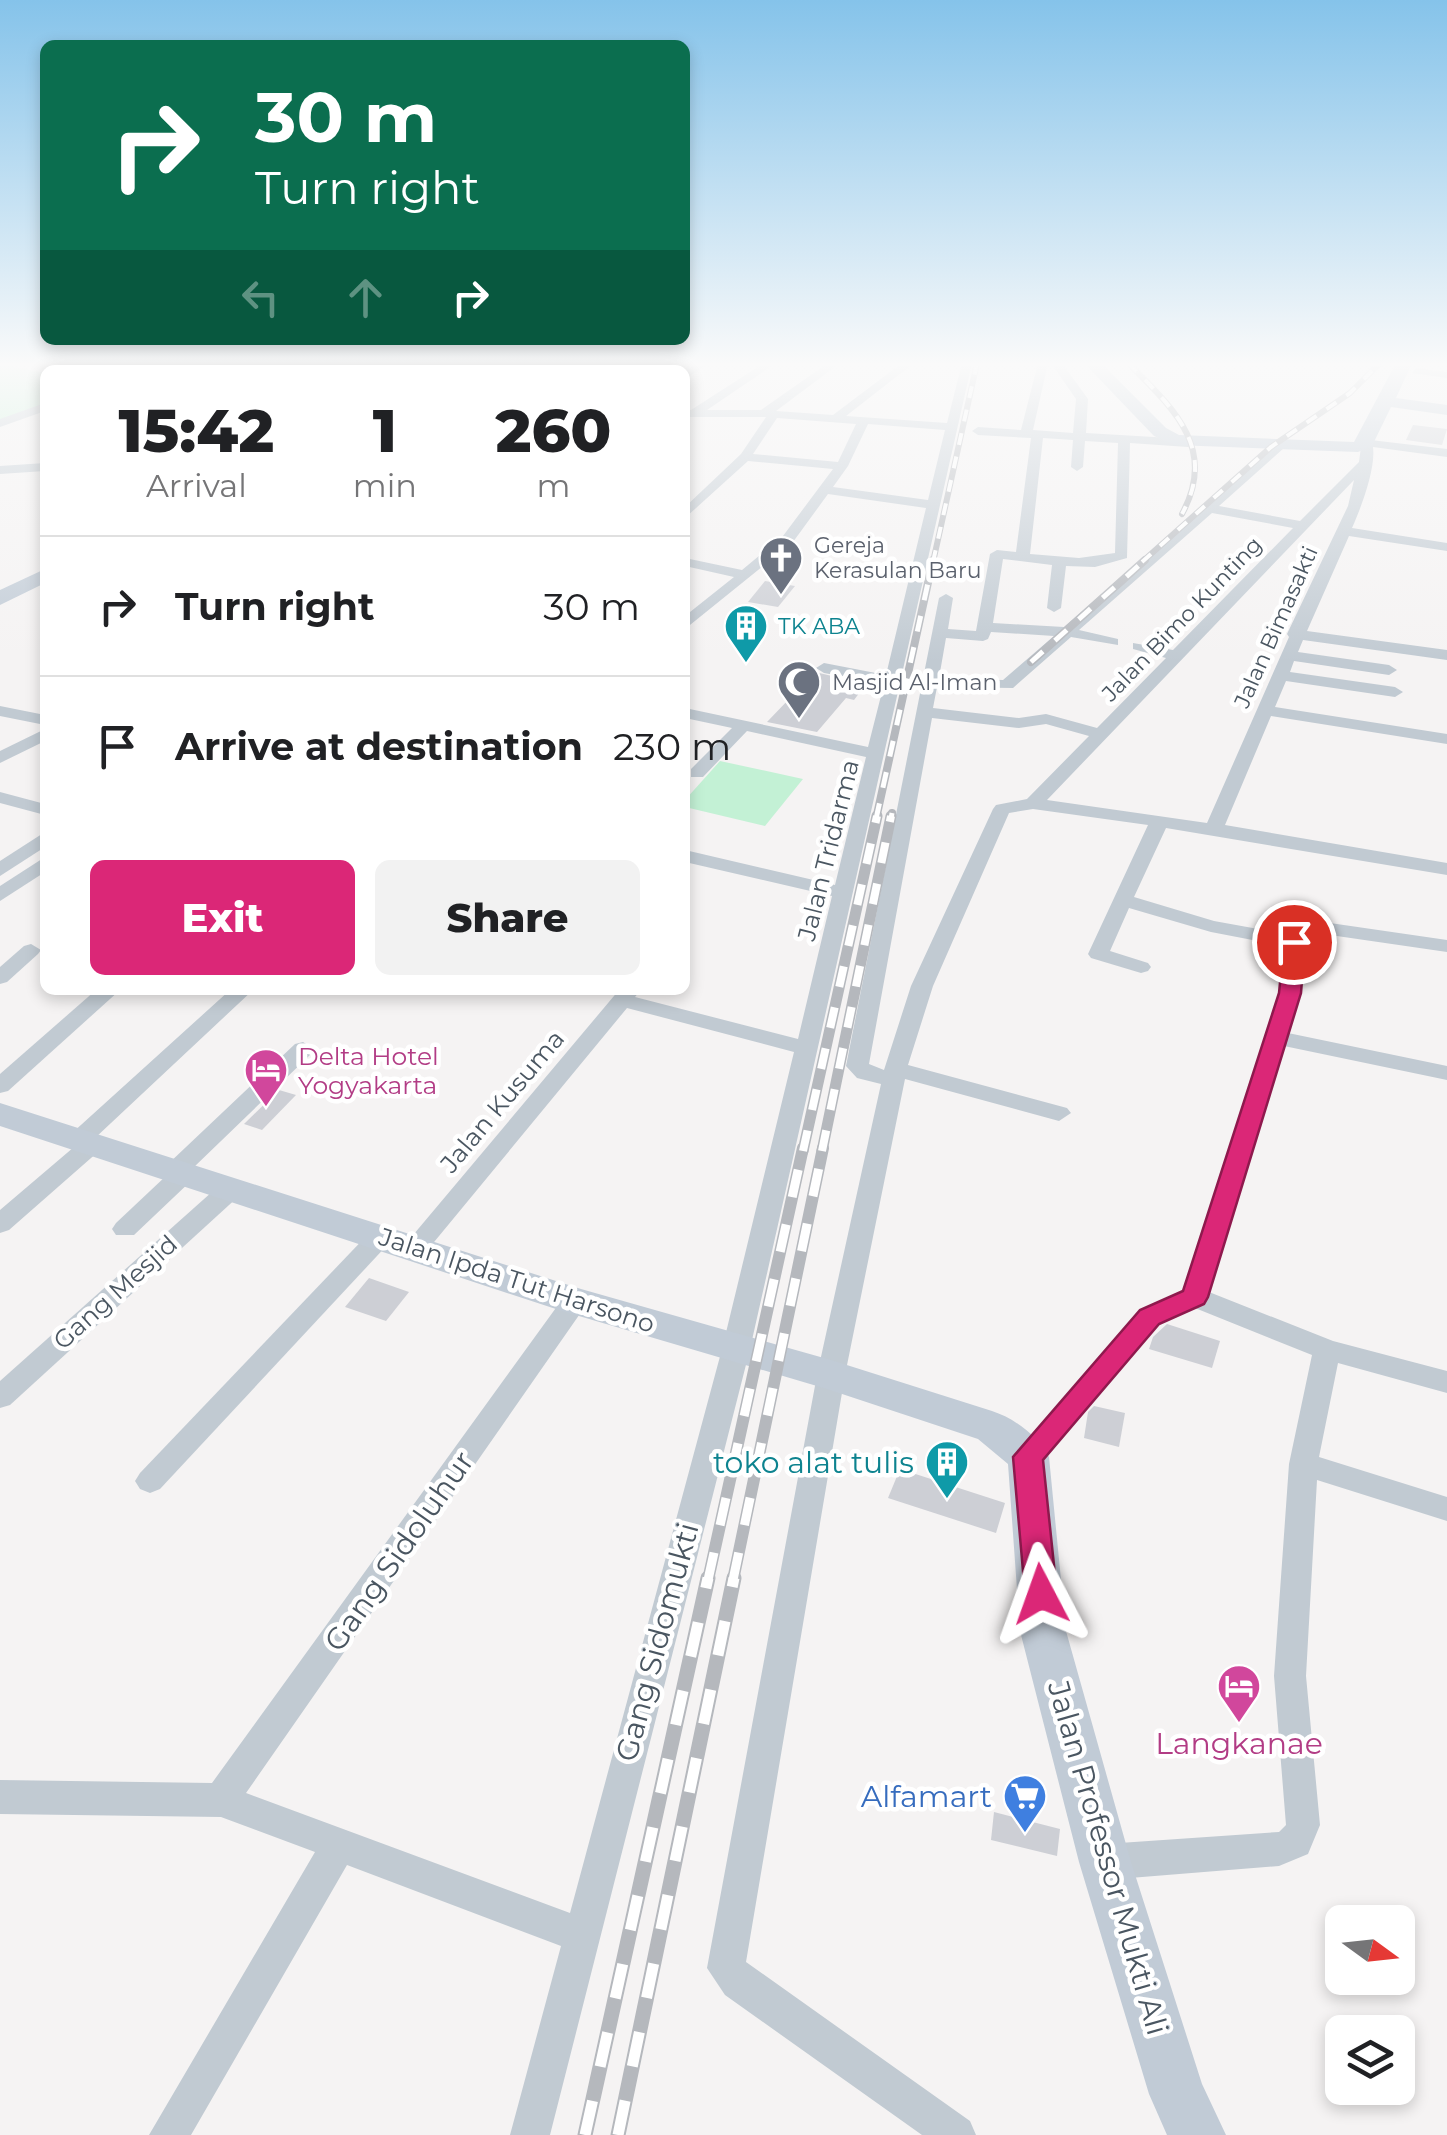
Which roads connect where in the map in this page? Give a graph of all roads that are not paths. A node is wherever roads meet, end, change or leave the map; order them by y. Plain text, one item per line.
1 (739, 463) edge
2 (806, 463) edge
3 (844, 463) edge
4 (945, 463) edge
5 (1030, 463) edge
6 (1078, 463) edge
7 (1124, 463) edge
8 (1261, 463) edge
9 (1362, 465) joint
10 (842, 466) junction
11 (40, 467) edge
12 (1078, 467) dead end
13 (0, 470) edge
14 (827, 490) junction
15 (935, 505) junction
16 (1208, 508) junction
17 (690, 509) edge
18 (1304, 526) junction
19 (1342, 531) junction
20 (1447, 547) edge
21 (1023, 555) junction
22 (1060, 560) junction
23 (690, 563) edge
24 (742, 574) junction
25 (40, 578) edge
26 (946, 598) dead end
27 (0, 599) edge
28 (1054, 608) dead end
29 (690, 620) edge
30 (986, 627) junction
31 (1068, 632) junction
32 (942, 633) junction
33 (1295, 634) junction
34 (1113, 642) dead end
35 (1139, 646) dead end
36 (1288, 655) junction
37 (1177, 656) junction
38 (1447, 656) edge
39 (824, 668) dead end
40 (1389, 670) dead end
41 (1280, 675) junction
42 (894, 681) junction
43 (929, 682) junction
44 (1395, 692) dead end
45 (1264, 710) junction
46 (0, 712) edge
47 (923, 712) junction
48 (690, 714) edge
49 (40, 719) edge
50 (742, 726) junction
51 (1100, 734) junction
52 (40, 737) edge
53 (1447, 739) edge
54 (878, 754) junction
55 (0, 758) edge
56 (697, 773) dead end
57 (0, 797) edge
58 (1033, 804) junction
59 (40, 809) edge
60 (1159, 822) junction
61 (1214, 829) junction
62 (40, 842) edge
63 (690, 857) edge
64 (40, 866) edge
65 (1447, 869) edge
66 (0, 870) edge
67 (845, 893) junction
68 (0, 895) edge
69 (1125, 900) junction
70 (1294, 942) junction
71 (1447, 946) edge
72 (31, 950) dead end
73 (1140, 967) dead end
74 (0, 978) edge
75 (102, 995) edge
76 (237, 995) edge
77 (626, 995) edge
78 (1274, 1037) junction
79 (805, 1048) junction
80 (304, 1050) dead end
81 (1447, 1073) edge
82 (895, 1074) junction
83 (0, 1086) edge
84 (1058, 1113) dead end
85 (0, 1114) edge
86 (85, 1142) junction
87 (180, 1172) junction
88 (231, 1189) junction
89 (0, 1224) edge
90 (125, 1229) dead end
91 (398, 1241) junction
92 (1194, 1297) junction
93 (574, 1301) junction
94 (736, 1349) junction
95 (1327, 1350) junction
96 (832, 1375) junction
97 (1447, 1382) edge
98 (0, 1397) edge
99 (1028, 1457) junction
100 (1303, 1464) junction
101 (150, 1481) dead end
102 (1447, 1510) edge
103 (0, 1797) edge
104 (221, 1800) junction
105 (340, 1844) junction
106 (1105, 1862) junction
107 (580, 1935) junction
108 (170, 2135) edge
109 (530, 2135) edge
110 (956, 2135) edge
111 (1197, 2135) edge

1 - 17 street
2 - 10 street
3 - 10 street
4 - 15 street, Jalan Tridarma
5 - 21 street
6 - 12 street
7 - 22 street
8 - 16 street
9 - 18 street, Jalan Bimo Kunting
9 - 19 street, Jalan Bimasakti
10 - 14 street
11 - 13 street
14 - 15 street
14 - 24 street
15 - 42 street, Jalan Tridarma
16 - 18 street
16 - 31 street
18 - 37 street, Jalan Bimo Kunting
19 - 20 street
19 - 33 street, Jalan Bimasakti
21 - 22 street
21 - 30 street
22 - 28 street
23 - 24 street
24 - 29 street
25 - 27 street
26 - 32 street
30 - 31 street
30 - 32 street
31 - 34 street
31 - 43 street
32 - 43 street
33 - 36 street, Jalan Bimasakti
33 - 38 street
35 - 37 street
36 - 40 street
36 - 41 street, Jalan Bimasakti
37 - 51 street, Jalan Bimo Kunting
39 - 42 street
41 - 44 street
41 - 45 street, Jalan Bimasakti
42 - 54 street, Jalan Tridarma
43 - 47 street
45 - 53 street
45 - 61 street, Jalan Bimasakti
46 - 49 street
47 - 51 street
47 - 82 street
48 - 50 street
50 - 54 street
50 - 56 street
51 - 58 street, Jalan Bimo Kunting
52 - 55 street
54 - 67 street, Jalan Tridarma
57 - 59 street
58 - 60 street
58 - 82 street, Jalan Bimo Kunting
60 - 61 street
60 - 69 street
61 - 65 street
62 - 66 street
63 - 67 street
64 - 68 street
67 - 79 street, Jalan Tridarma
69 - 70 street
69 - 73 street
70 - 71 street
70 - 78 street
72 - 74 street
75 - 83 street
76 - 86 street
77 - 79 street
77 - 91 street, Jalan Kusuma
78 - 81 street
78 - 92 street
79 - 94 street, Jalan Tridarma
80 - 87 street
82 - 84 street
82 - 96 street
85 - 86 street, Jalan Ipda Tut Harsono
86 - 87 street, Jalan Ipda Tut Harsono
86 - 89 street
87 - 88 street, Jalan Ipda Tut Harsono
87 - 90 street
88 - 91 street, Jalan Ipda Tut Harsono
88 - 98 street, Gang Mesjid
91 - 93 street, Jalan Ipda Tut Harsono
91 - 101 street, Jalan Kusuma
92 - 95 street
92 - 99 street
93 - 94 street, Jalan Ipda Tut Harsono
93 - 104 street, Gang Sidoluhur
94 - 96 street, Jalan Ipda Tut Harsono
94 - 107 street, Gang Sidomukti
95 - 97 street
95 - 100 street
96 - 99 street, Jalan Ipda Tut Harsono
96 - 110 street
99 - 106 street, Jalan Professor Mukti Ali
100 - 102 street
100 - 106 street
103 - 104 street
104 - 105 street
105 - 107 street
105 - 108 street
106 - 111 street, Jalan Professor Mukti Ali
107 - 109 street, Gang Sidomukti

